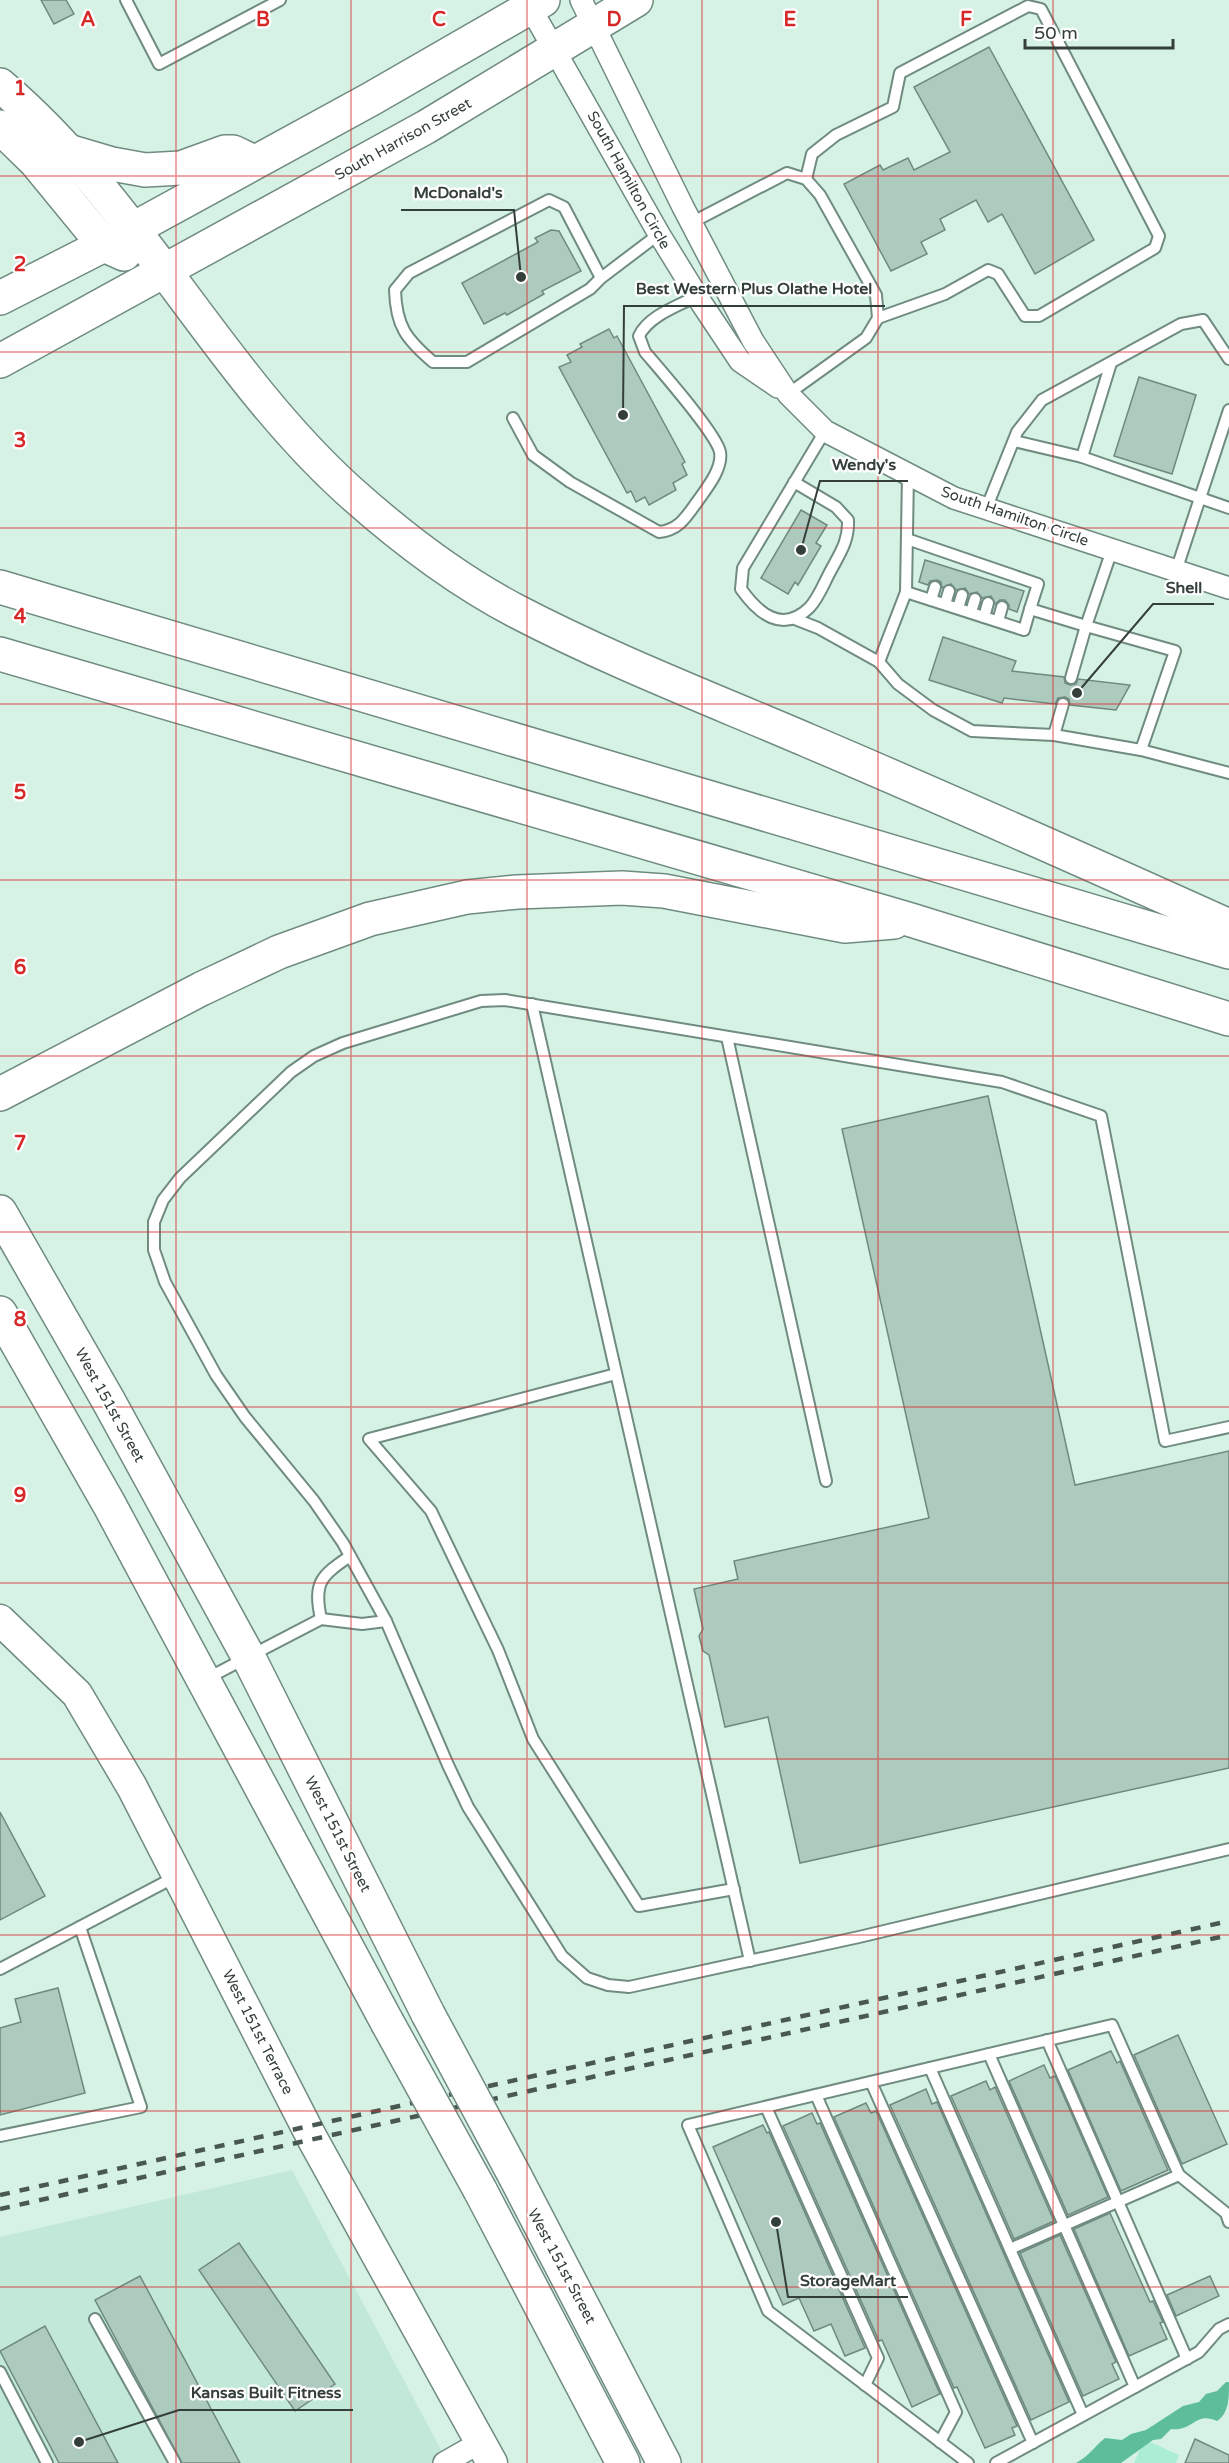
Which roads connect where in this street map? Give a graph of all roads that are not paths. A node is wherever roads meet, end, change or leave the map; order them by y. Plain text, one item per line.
1 (126, 0) edge
2 (280, 0) edge
3 (636, 0) edge
4 (533, 3) edge
5 (588, 13) edge
6 (556, 50) junction
7 (0, 85) edge
8 (0, 127) edge
9 (68, 151) junction
10 (254, 162) junction
11 (806, 179) junction
12 (691, 223) junction
13 (131, 229) junction
14 (659, 234) junction
15 (104, 245) junction
16 (165, 271) junction
17 (601, 278) junction
18 (697, 296) junction
19 (0, 298) edge
20 (878, 318) junction
21 (1229, 359) edge
22 (0, 361) edge
23 (1111, 363) junction
24 (788, 394) junction
25 (1229, 410) edge
26 (513, 418) dead end
27 (825, 432) junction
28 (1014, 441) junction
29 (1082, 457) junction
30 (908, 474) junction
31 (794, 482) junction
32 (1200, 498) junction
33 (986, 508) junction
34 (1229, 508) edge
35 (907, 539) junction
36 (1112, 550) junction
37 (945, 553) junction
38 (959, 557) junction
39 (972, 562) junction
40 (942, 565) dead end
41 (985, 566) junction
42 (956, 570) dead end
43 (998, 571) junction
44 (1176, 571) junction
45 (969, 574) dead end
46 (981, 578) dead end
47 (995, 582) dead end
48 (0, 587) edge
49 (935, 587) dead end
50 (1229, 588) edge
51 (949, 591) dead end
52 (906, 592) junction
53 (962, 595) dead end
54 (975, 599) dead end
55 (931, 600) junction
56 (988, 603) dead end
57 (945, 604) junction
58 (1002, 607) dead end
59 (958, 608) junction
60 (1030, 609) junction
61 (971, 612) junction
62 (984, 617) junction
63 (795, 619) junction
64 (998, 621) junction
65 (1086, 626) junction
66 (0, 654) edge
67 (879, 662) junction
68 (1071, 678) dead end
69 (1063, 704) dead end
70 (1054, 735) junction
71 (1141, 750) junction
72 (1229, 773) edge
73 (911, 920) junction
74 (1229, 926) edge
75 (1229, 952) edge
76 (532, 1005) junction
77 (1229, 1019) edge
78 (727, 1036) junction
79 (0, 1094) edge
80 (0, 1212) edge
81 (0, 1313) edge
82 (616, 1374) junction
83 (1229, 1427) edge
84 (826, 1481) dead end
85 (350, 1556) junction
86 (321, 1619) junction
87 (0, 1620) edge
88 (386, 1621) junction
89 (249, 1658) junction
90 (203, 1680) junction
91 (1229, 1849) edge
92 (178, 1876) junction
93 (734, 1889) junction
94 (80, 1927) junction
95 (750, 1961) junction
96 (0, 1969) edge
97 (1047, 2040) junction
98 (988, 2054) junction
99 (930, 2068) junction
100 (871, 2082) junction
101 (816, 2095) junction
102 (766, 2107) junction
103 (0, 2136) edge
104 (1179, 2175) junction
105 (1118, 2202) junction
106 (1229, 2222) edge
107 (1064, 2226) junction
108 (1010, 2249) junction
109 (95, 2319) dead end
110 (1229, 2324) edge
111 (1186, 2359) junction
112 (0, 2372) edge
113 (865, 2385) junction
114 (1135, 2387) junction
115 (1083, 2415) junction
116 (940, 2442) junction
117 (1032, 2443) junction
118 (487, 2452) edge
119 (47, 2463) edge
120 (175, 2463) edge
121 (444, 2463) edge
122 (623, 2463) edge
123 (664, 2463) edge
124 (968, 2463) edge
125 (996, 2463) edge

1 - 2 lane
3 - 5 main road, South Harrison Street
4 - 6 street, South Hamilton Circle
4 - 10 main road
5 - 6 main road, South Harrison Street
5 - 12 street, South Hamilton Circle
6 - 14 street, South Hamilton Circle
6 - 16 main road, South Harrison Street
7 - 9 main road
8 - 15 main road
9 - 10 main road
9 - 13 main road
10 - 13 main road
11 - 12 lane
11 - 20 lane
11 - 20 lane
12 - 24 street, South Hamilton Circle
13 - 15 main road
13 - 16 main road
14 - 17 lane
14 - 18 street, South Hamilton Circle
15 - 16 main road
15 - 19 main road
16 - 22 main road, South Harrison Street
16 - 74 main road
17 - 17 lane
18 - 24 street, South Hamilton Circle
18 - 26 lane
20 - 24 lane
21 - 23 lane
23 - 28 lane
23 - 29 lane
24 - 27 street, South Hamilton Circle
25 - 32 lane
27 - 30 street, South Hamilton Circle
27 - 31 lane
28 - 29 lane
28 - 33 lane
29 - 32 lane
30 - 33 street, South Hamilton Circle
30 - 35 lane
31 - 63 lane
31 - 63 lane
32 - 34 lane
32 - 44 lane
33 - 36 street, South Hamilton Circle
35 - 37 lane
35 - 52 lane
36 - 44 street, South Hamilton Circle
36 - 65 lane
37 - 38 lane
37 - 40 lane
38 - 39 lane
38 - 42 lane
39 - 41 lane
39 - 45 lane
41 - 43 lane
41 - 46 lane
43 - 47 lane
43 - 60 lane
44 - 50 street, South Hamilton Circle
48 - 75 main road
49 - 55 lane
51 - 57 lane
52 - 55 lane
52 - 67 lane
53 - 59 lane
54 - 61 lane
55 - 57 lane
56 - 62 lane
57 - 59 lane
58 - 64 lane
59 - 61 lane
60 - 64 lane
60 - 65 lane
61 - 62 lane
62 - 64 lane
63 - 67 lane
65 - 68 lane
65 - 71 lane
66 - 73 main road
67 - 70 lane
69 - 70 lane
70 - 71 lane
71 - 72 lane
73 - 77 main road
73 - 79 main road
76 - 78 lane
76 - 82 lane
76 - 85 lane
78 - 83 lane
78 - 84 lane
80 - 89 main road, West 151st Street
81 - 90 main road
82 - 93 lane
82 - 93 lane
85 - 86 lane
85 - 88 lane
86 - 88 lane
86 - 89 lane
87 - 92 street, West 151st Terrace
88 - 95 lane
89 - 90 lane
89 - 123 main road, West 151st Street, bridge
90 - 122 main road, bridge
91 - 95 lane
92 - 94 lane
92 - 118 street, West 151st Terrace
93 - 95 lane
94 - 96 lane
94 - 103 lane
97 - 98 lane
97 - 104 lane
97 - 105 lane
98 - 99 lane
98 - 107 lane
99 - 100 lane
99 - 108 lane
100 - 101 lane
100 - 117 lane
101 - 102 lane
101 - 116 lane
102 - 113 lane
102 - 113 lane
104 - 105 lane
104 - 106 lane
105 - 107 lane
105 - 111 lane
107 - 108 lane
107 - 114 lane
108 - 115 lane
109 - 120 lane
110 - 111 lane
111 - 114 lane
112 - 119 lane
113 - 116 lane
114 - 115 lane
115 - 117 lane
116 - 124 lane
117 - 125 lane
118 - 121 street

